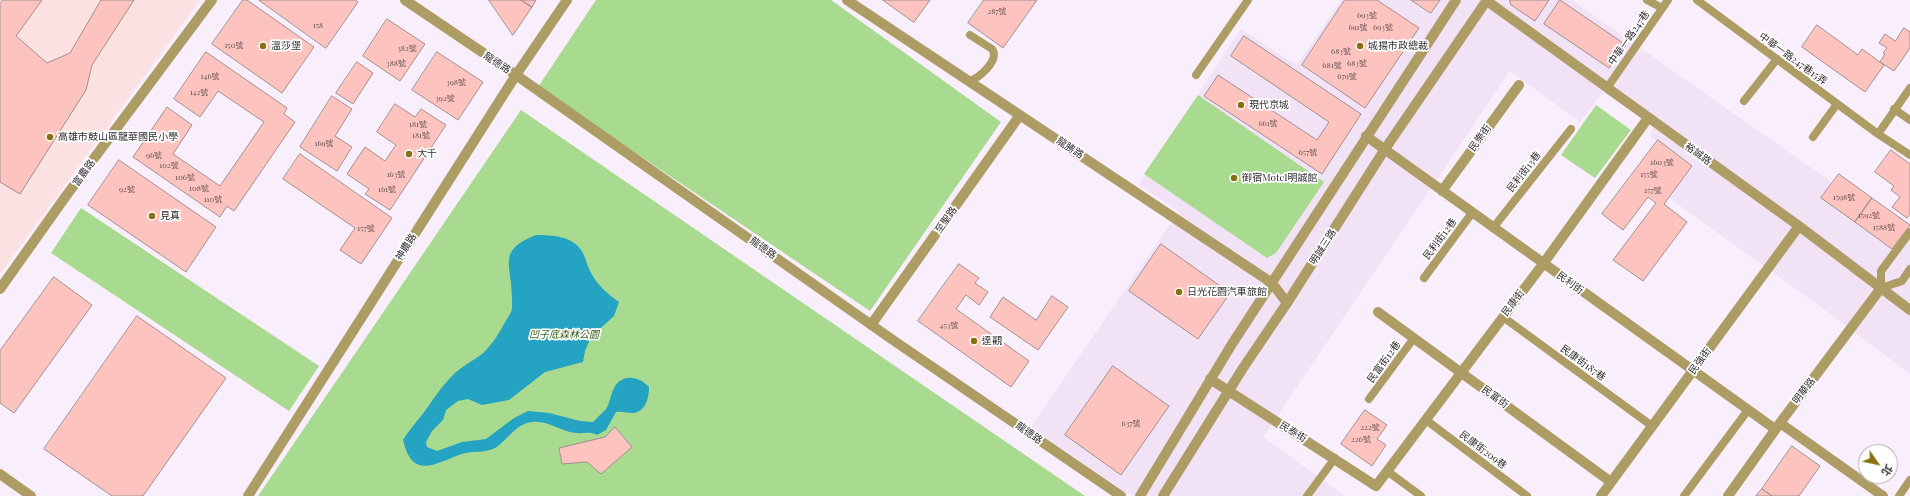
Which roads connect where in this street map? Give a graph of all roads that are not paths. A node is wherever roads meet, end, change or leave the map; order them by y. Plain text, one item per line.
1 (212, 0) edge
2 (405, 0) edge
3 (567, 0) edge
4 (847, 0) edge
5 (1248, 0) edge
6 (1456, 0) edge
7 (1487, 0) edge
8 (1647, 0) edge
9 (1668, 0) edge
10 (1697, 0) edge
11 (1662, 8) junction
12 (970, 35) dead end
13 (1777, 59) junction
14 (516, 75) junction
15 (1196, 75) dead end
16 (968, 81) junction
17 (1519, 85) dead end
18 (1606, 88) junction
19 (1910, 88) edge
20 (1744, 101) dead end
21 (1838, 104) junction
22 (1894, 110) junction
23 (1020, 115) junction
24 (1648, 118) junction
25 (1910, 120) edge
26 (1571, 129) dead end
27 (1878, 134) junction
28 (1366, 136) junction
29 (1813, 137) dead end
30 (1385, 149) junction
31 (1910, 154) edge
32 (1442, 191) junction
33 (1472, 213) junction
34 (1799, 226) junction
35 (1493, 228) junction
36 (1910, 232) edge
37 (1543, 264) junction
38 (1910, 269) edge
39 (1424, 278) dead end
40 (1272, 283) junction
41 (1882, 288) junction
42 (0, 289) edge
43 (1288, 303) junction
44 (1910, 310) edge
45 (1378, 312) dead end
46 (1503, 317) junction
47 (871, 325) junction
48 (1414, 338) junction
49 (1692, 371) junction
50 (1461, 372) junction
51 (1210, 379) junction
52 (1229, 391) junction
53 (1369, 399) dead end
54 (1748, 410) junction
55 (1426, 420) junction
56 (1652, 426) junction
57 (1778, 426) junction
58 (1335, 458) junction
59 (1387, 471) junction
60 (0, 474) edge
61 (1910, 480) edge
62 (1611, 482) junction
63 (1376, 486) joint
64 (1417, 495) edge
65 (31, 496) edge
66 (248, 496) edge
67 (1121, 496) edge
68 (1140, 496) edge
69 (1163, 496) edge
70 (1307, 496) edge
71 (1528, 496) edge
72 (1601, 496) edge
73 (1684, 496) edge
74 (1728, 496) edge
75 (1883, 496) edge
76 (1899, 496) edge

1 - 42 street, 富農路
2 - 14 street, 龍德路
3 - 14 street, 神農路
4 - 16 street, 龍勝路
5 - 15 lane
6 - 28 street
7 - 18 street, 裕誠路
7 - 30 street, 明誠三路
8 - 11 lane
9 - 11 lane, 中華一路247巷
10 - 13 lane, 中華一路247巷15弄
11 - 18 lane, 中華一路247巷
12 - 16 lane
13 - 20 lane
13 - 21 lane, 中華一路247巷15弄
14 - 47 street, 龍德路
14 - 66 street, 神農路
16 - 23 street, 龍勝路
17 - 32 street, 民樂街
18 - 24 street, 裕誠路
19 - 22 lane
21 - 27 lane, 中華一路247巷15弄
21 - 29 lane
22 - 25 lane
22 - 27 lane
23 - 40 street, 龍勝路
23 - 47 street, 至聖路
24 - 34 street, 裕誠路
24 - 37 street, 民康街
26 - 35 lane, 民利街13巷
27 - 31 lane
28 - 30 street, 民利街
28 - 40 street
30 - 32 street, 民利街
30 - 43 street, 明誠三路
32 - 33 street, 民利街
33 - 35 street, 民利街
33 - 39 lane, 民利街12巷
34 - 41 street, 裕誠路
34 - 49 street, 民強街
35 - 37 street, 民利街
36 - 41 lane
37 - 46 street, 民康街
37 - 49 street, 民利街
38 - 41 lane
40 - 43 street, 龍勝路
40 - 51 street
41 - 44 street, 裕誠路
41 - 57 street, 明華路
43 - 52 street, 明誠三路
45 - 48 street, 民富街
46 - 50 street, 民康街
46 - 56 lane, 民康街187巷
47 - 67 street, 龍德路
48 - 50 street, 民富街
48 - 53 lane, 民富街12巷
49 - 54 street, 民利街
49 - 56 street, 民強街
50 - 55 street, 民康街
50 - 62 street, 民富街
51 - 52 street, 民泰街
51 - 68 street
52 - 58 street, 民泰街
52 - 69 street, 明誠三路
54 - 57 street, 民利街
54 - 73 lane
55 - 59 street, 民康街
55 - 71 lane, 民康街209巷
56 - 62 street, 民強街
57 - 74 street, 明華路
57 - 75 street, 民利街
58 - 63 street, 民泰街
58 - 70 lane
59 - 63 street, 民康街
59 - 64 lane
60 - 65 street
61 - 76 lane
62 - 72 street, 民強街

